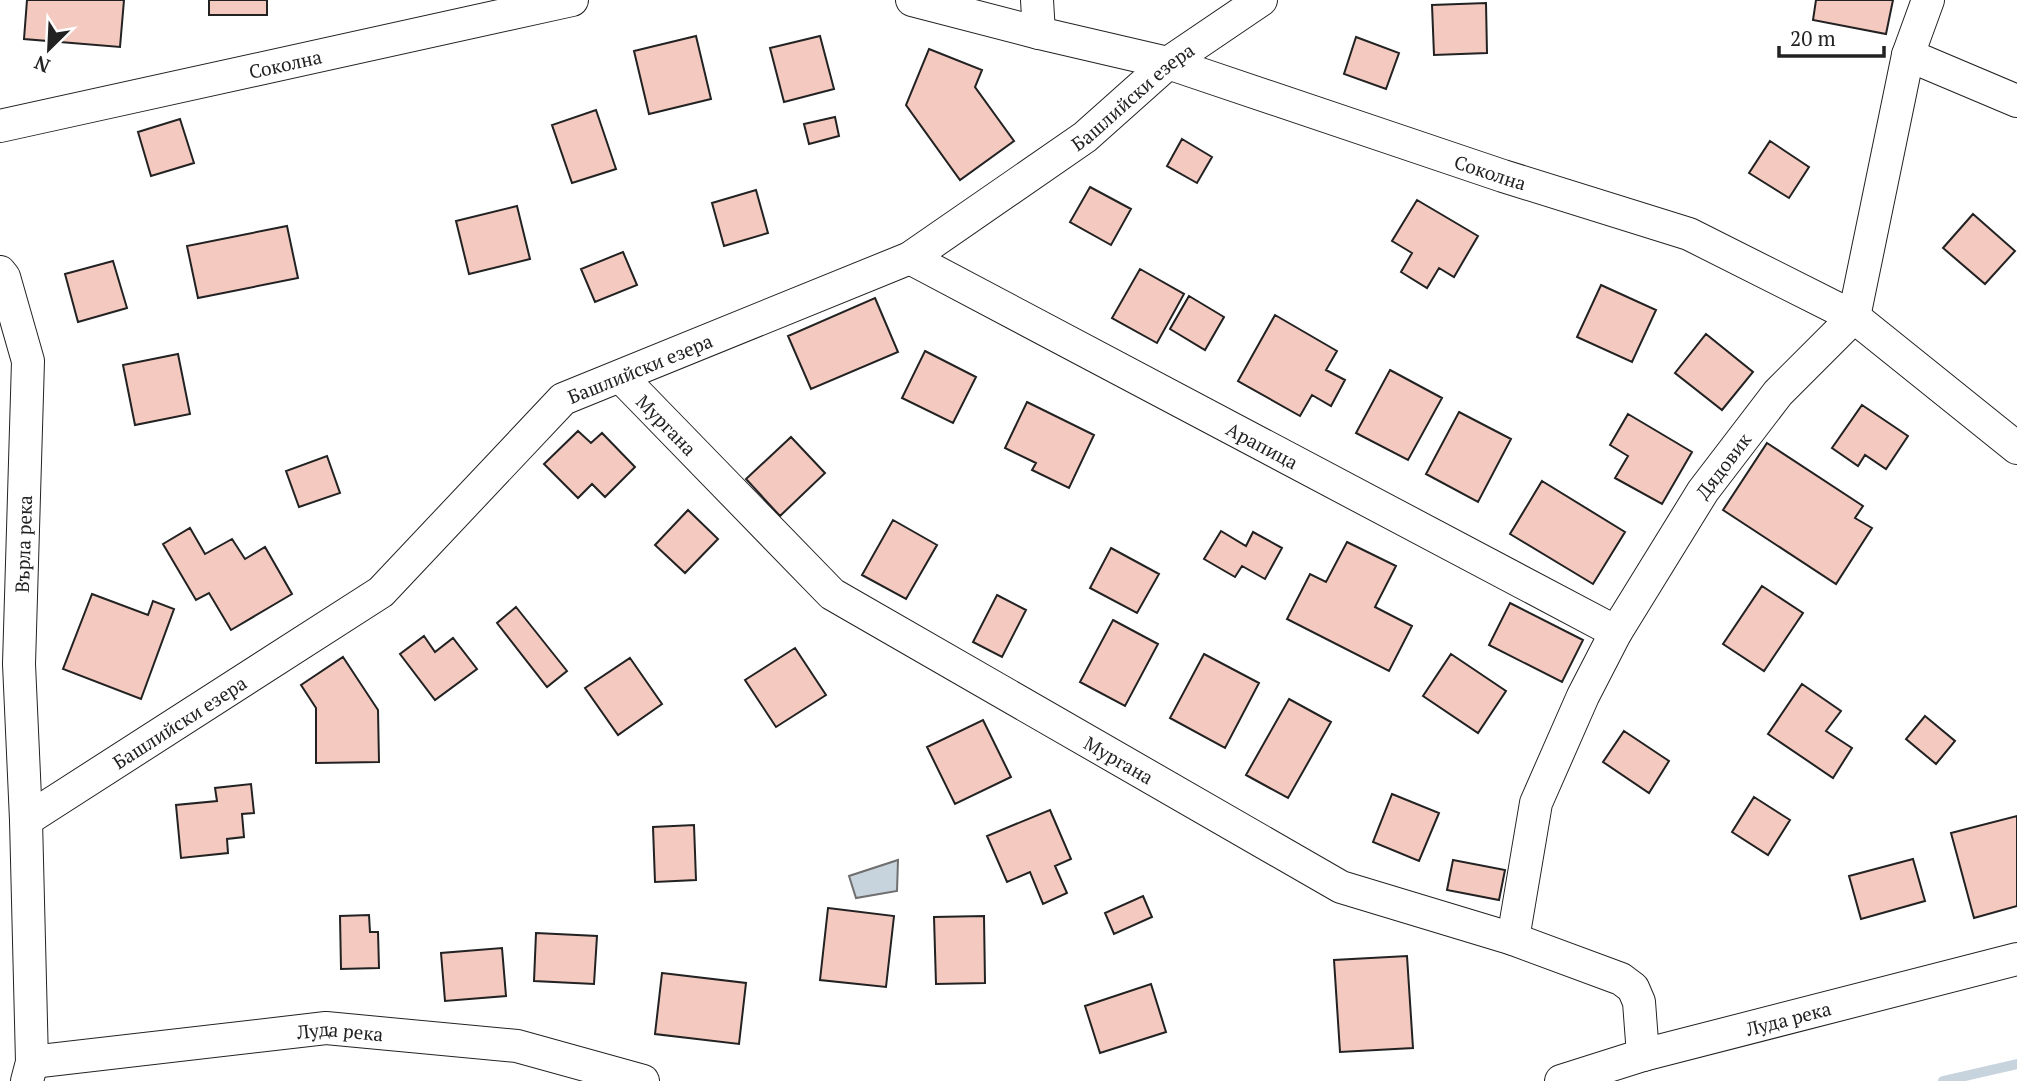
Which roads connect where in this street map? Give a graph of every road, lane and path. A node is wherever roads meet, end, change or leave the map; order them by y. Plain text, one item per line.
1 (572, 0) edge
2 (912, 0) edge
3 (1038, 0) edge
4 (1261, 0) edge
5 (1928, 0) edge
6 (1039, 33) junction
7 (1908, 55) junction
8 (1168, 63) junction
9 (2017, 101) edge
10 (0, 126) edge
11 (910, 258) junction
12 (0, 272) edge
13 (1854, 317) junction
14 (621, 377) junction
15 (2017, 448) edge
16 (1616, 632) junction
17 (26, 820) junction
18 (1513, 939) junction
19 (2017, 959) edge
20 (1643, 1055) junction
21 (30, 1072) edge
22 (643, 1081) edge
23 (1562, 1081) edge

1 - 10 street, Соколна
2 - 6 street, Соколна
3 - 6 street
4 - 8 street, Башлийски езера
5 - 7 street
6 - 8 street, Соколна
7 - 9 street
7 - 13 street
8 - 11 street, Башлийски езера
8 - 13 street, Соколна
11 - 14 street, Башлийски езера
11 - 16 street, Арапица
12 - 17 street, Върла река
13 - 15 street, Соколна
13 - 16 street, Дядовик
14 - 17 street, Башлийски езера
14 - 18 street, Мургана
16 - 18 street, Дядовик
17 - 21 street, Върла река
18 - 20 street, Мургана
19 - 20 street, Луда река
20 - 23 street, Луда река
21 - 22 street, Луда река

